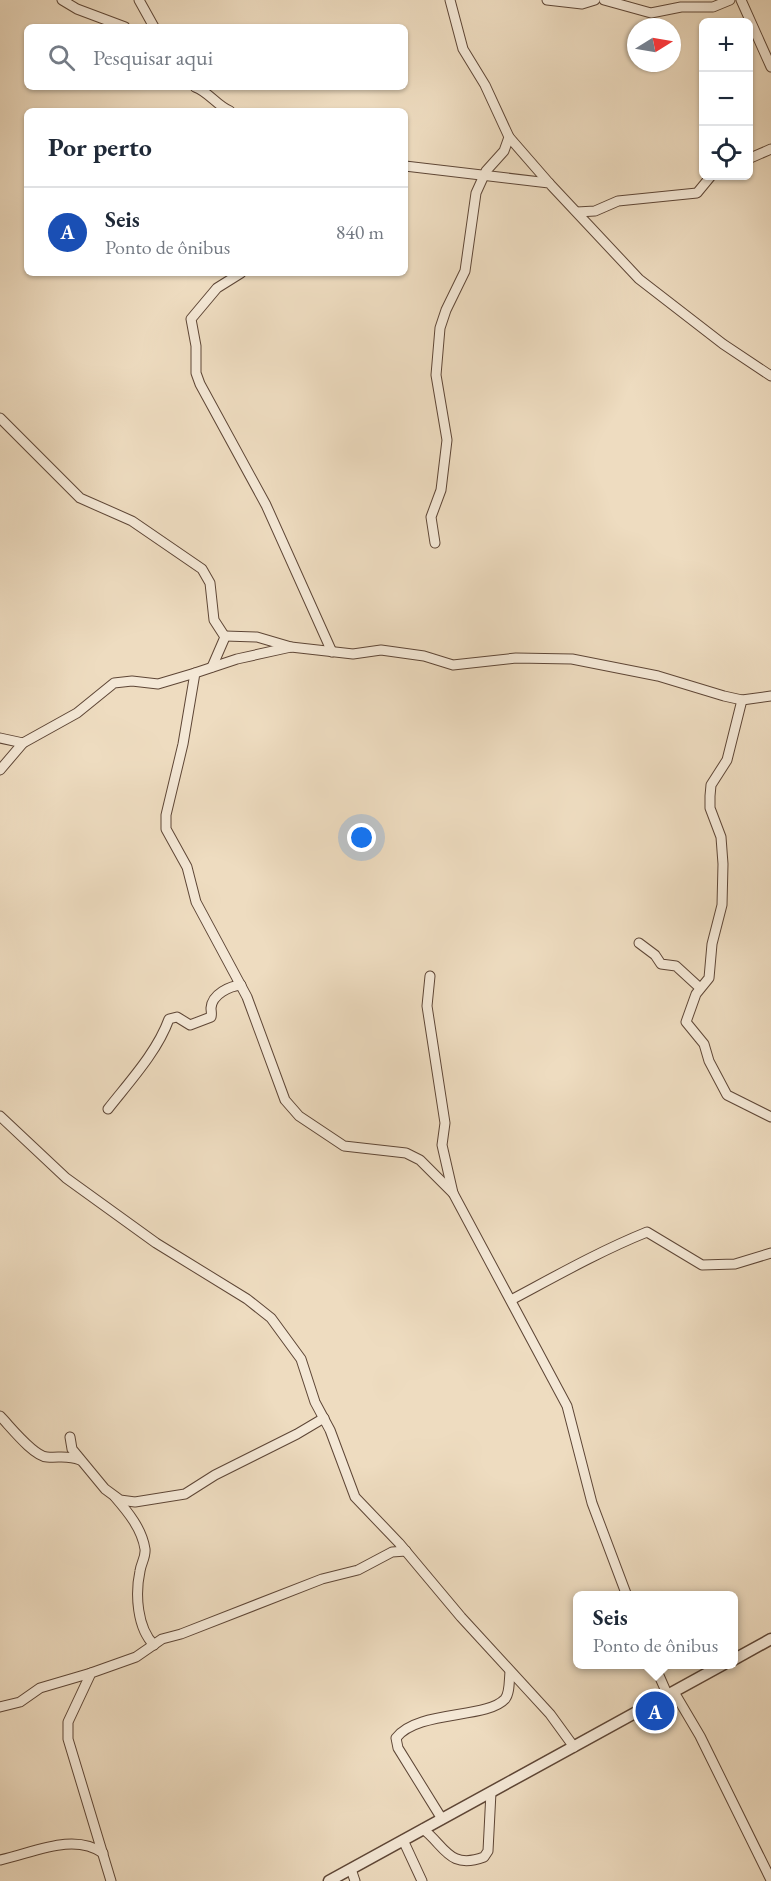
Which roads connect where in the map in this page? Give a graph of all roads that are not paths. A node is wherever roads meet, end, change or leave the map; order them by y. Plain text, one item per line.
1 (62, 0) edge
2 (140, 0) edge
3 (450, 0) edge
4 (547, 0) edge
5 (595, 0) edge
6 (604, 0) edge
7 (730, 0) edge
8 (741, 0) edge
9 (117, 24) edge
10 (152, 24) edge
11 (771, 66) edge
12 (202, 90) edge
13 (225, 108) edge
14 (508, 137) junction
15 (771, 149) edge
16 (753, 157) edge
17 (408, 167) edge
18 (484, 174) junction
19 (708, 180) edge
20 (549, 183) junction
21 (577, 212) junction
22 (236, 276) edge
23 (771, 376) edge
24 (0, 418) edge
25 (435, 543) dead end
26 (225, 636) junction
27 (291, 647) junction
28 (332, 652) junction
29 (212, 667) junction
30 (195, 673) junction
31 (771, 696) edge
32 (742, 700) junction
33 (0, 738) edge
34 (23, 743) junction
35 (0, 770) edge
36 (639, 943) dead end
37 (430, 976) dead end
38 (241, 985) junction
39 (700, 988) junction
40 (108, 1109) dead end
41 (0, 1116) edge
42 (771, 1117) edge
43 (453, 1193) junction
44 (771, 1253) edge
45 (512, 1300) junction
46 (0, 1416) edge
47 (324, 1418) junction
48 (70, 1437) dead end
49 (80, 1460) junction
50 (113, 1496) junction
51 (406, 1551) junction
52 (625, 1591) edge
53 (771, 1639) edge
54 (154, 1646) junction
55 (738, 1657) edge
56 (656, 1669) edge
57 (717, 1669) edge
58 (510, 1672) junction
59 (91, 1673) junction
60 (671, 1694) junction
61 (0, 1707) edge
62 (574, 1747) junction
63 (492, 1792) junction
64 (442, 1819) junction
65 (423, 1829) junction
66 (403, 1840) junction
67 (103, 1853) junction
68 (0, 1860) edge
69 (351, 1869) junction
70 (771, 1880) edge
71 (111, 1881) edge
72 (329, 1881) edge
73 (355, 1881) edge
74 (422, 1881) edge

1 - 9 street
2 - 10 street
3 - 14 street
4 - 5 street
6 - 7 street
8 - 11 street
12 - 13 street
14 - 18 street
14 - 20 street
15 - 16 street
17 - 18 street
18 - 20 street
18 - 25 street
19 - 21 street
20 - 21 street
21 - 23 street
22 - 28 street
24 - 26 street
26 - 27 street
26 - 29 street
27 - 28 street
27 - 29 street
28 - 32 street
29 - 30 street
30 - 34 street
30 - 38 street
31 - 32 street
32 - 39 street
33 - 34 street
34 - 35 street
36 - 39 street
37 - 43 street
38 - 40 street
38 - 43 street
39 - 42 street
41 - 47 street
43 - 45 street
44 - 45 street
45 - 52 street
46 - 49 street
47 - 50 street
47 - 51 street
48 - 49 street
49 - 50 street
50 - 54 street
51 - 54 street
51 - 58 street
53 - 55 street
54 - 59 street
56 - 60 street
57 - 60 street
58 - 62 street
58 - 64 street
59 - 61 street
59 - 67 street
60 - 62 street
60 - 70 street
62 - 63 street
63 - 64 street
63 - 65 street
64 - 65 street
65 - 66 street
66 - 69 street
66 - 74 street
67 - 68 street
67 - 71 street
69 - 72 street
69 - 73 street

